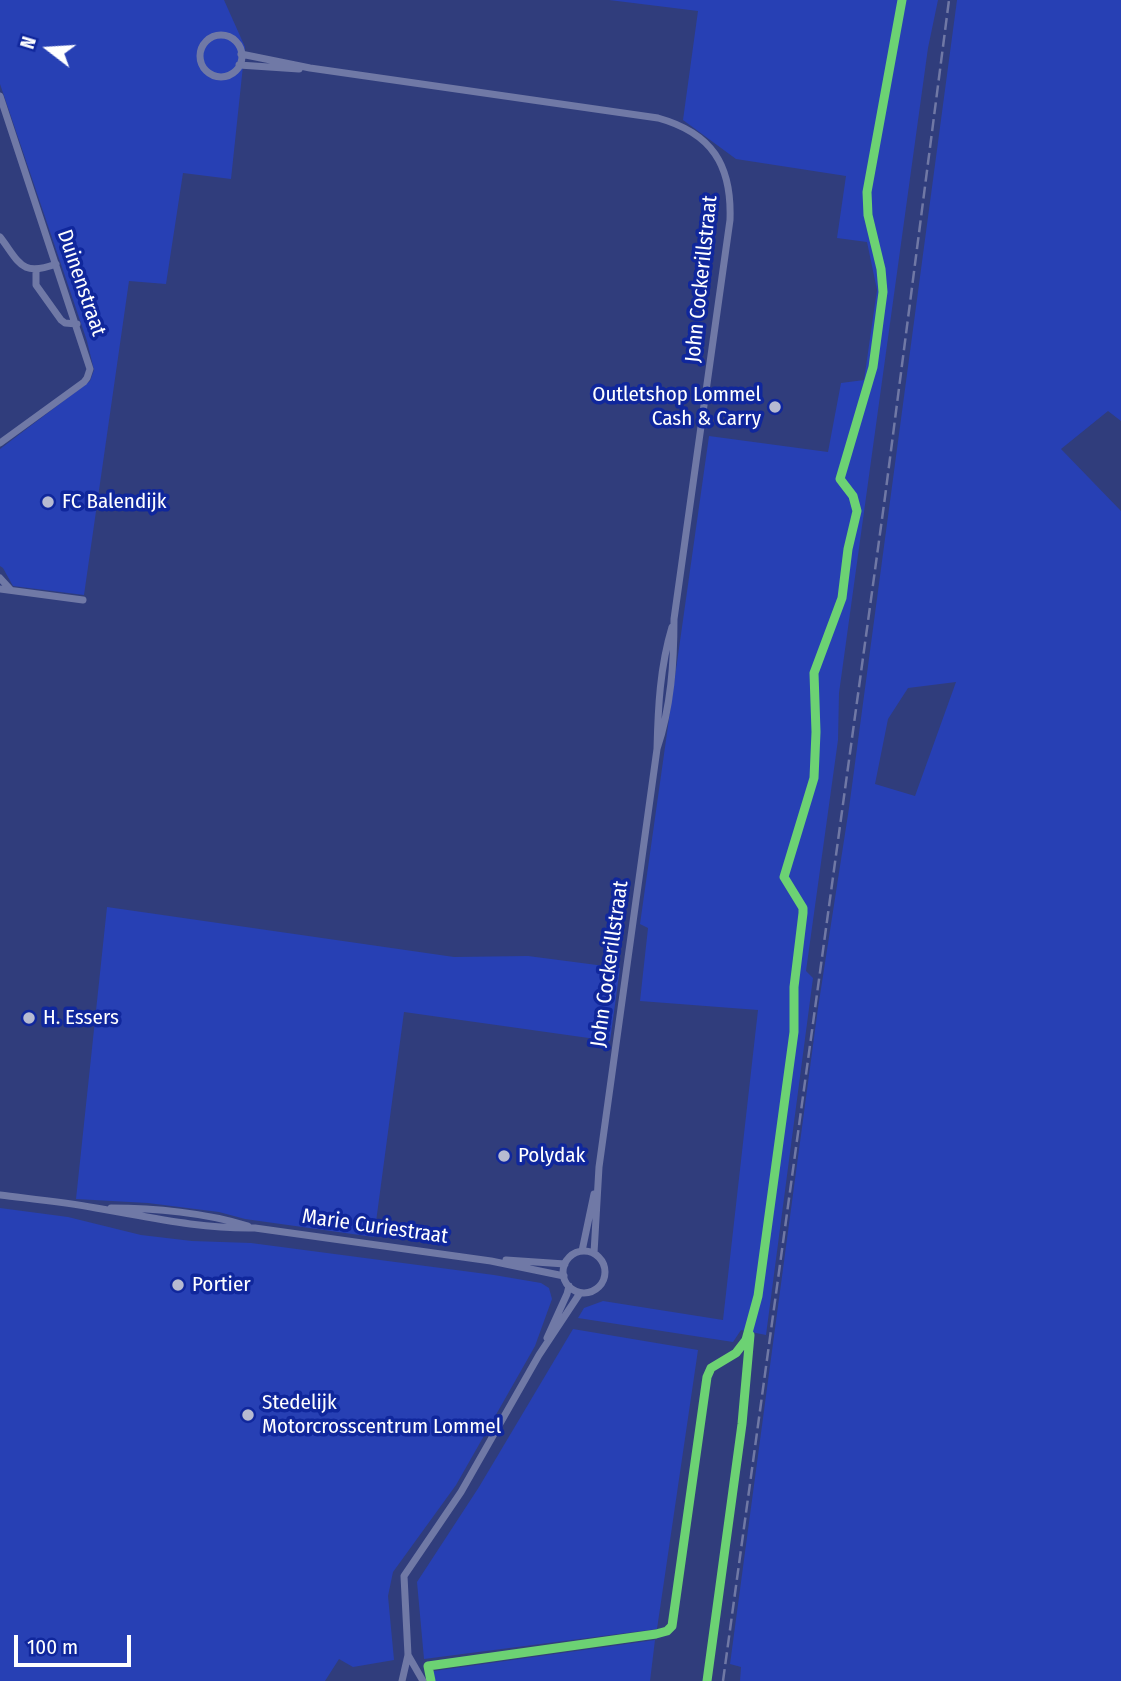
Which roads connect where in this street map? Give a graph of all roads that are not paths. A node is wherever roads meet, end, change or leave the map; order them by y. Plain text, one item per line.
1 (241, 54) junction
2 (239, 65) junction
3 (310, 68) junction
4 (0, 96) edge
5 (0, 237) edge
6 (56, 264) junction
7 (36, 271) junction
8 (77, 324) junction
9 (0, 443) edge
10 (0, 578) edge
11 (0, 589) edge
12 (10, 590) junction
13 (83, 600) dead end
14 (597, 1184) junction
15 (0, 1195) edge
16 (582, 1251) junction
17 (593, 1253) junction
18 (491, 1261) junction
19 (565, 1264) junction
20 (564, 1276) junction
21 (569, 1286) junction
22 (580, 1293) junction
23 (539, 1354) junction
24 (408, 1655) junction
25 (402, 1681) edge
26 (423, 1681) edge

1 - 2 street
1 - 2 street, John Cockerillstraat
1 - 3 street, John Cockerillstraat
2 - 3 street, John Cockerillstraat
3 - 14 street, John Cockerillstraat
4 - 6 street, Duinenstraat
5 - 7 street
6 - 7 street
6 - 8 street, Duinenstraat
7 - 8 street
8 - 9 street, Duinenstraat
10 - 12 street
11 - 12 street
12 - 13 street
14 - 16 street, John Cockerillstraat
14 - 17 street, John Cockerillstraat
15 - 18 street, Marie Curiestraat
16 - 17 street
16 - 19 street
17 - 22 street
18 - 19 street
18 - 20 street
19 - 20 street
20 - 21 street
21 - 22 street
21 - 23 street
22 - 23 street
23 - 24 street
24 - 25 street
24 - 26 street

